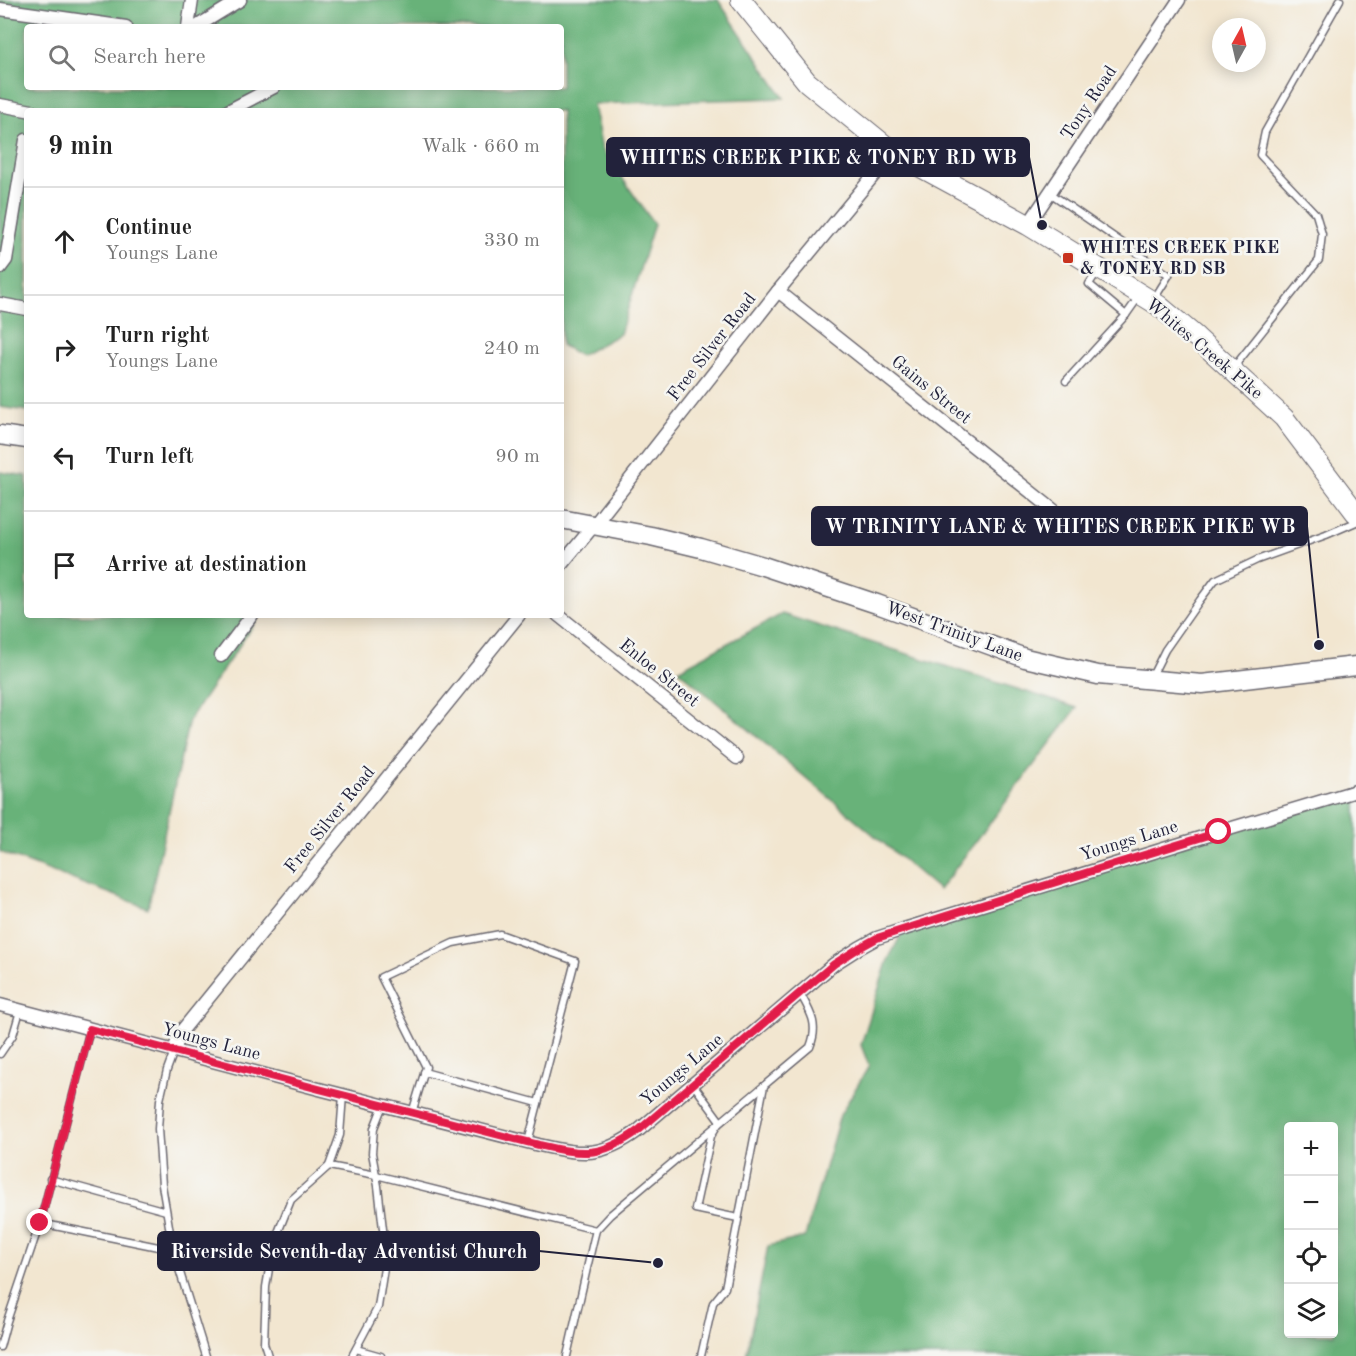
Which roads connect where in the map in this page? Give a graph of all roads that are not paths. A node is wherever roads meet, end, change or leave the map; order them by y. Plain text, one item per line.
1 (192, 0) edge
2 (240, 0) edge
3 (741, 0) edge
4 (1179, 0) edge
5 (1340, 0) edge
6 (0, 9) edge
7 (105, 24) edge
8 (188, 24) edge
9 (201, 24) edge
10 (268, 90) edge
11 (0, 105) edge
12 (234, 108) edge
13 (24, 110) edge
14 (24, 152) edge
15 (893, 152) junction
16 (1049, 193) junction
17 (1028, 225) junction
18 (0, 268) edge
19 (1099, 269) junction
20 (778, 291) junction
21 (1146, 298) junction
22 (0, 304) edge
23 (24, 308) edge
24 (1126, 315) junction
25 (1231, 370) junction
26 (1066, 381) dead end
27 (0, 435) edge
28 (24, 439) edge
29 (1356, 513) edge
30 (1061, 516) dead end
31 (564, 519) edge
32 (1356, 522) edge
33 (595, 524) junction
34 (564, 561) edge
35 (250, 618) edge
36 (517, 618) edge
37 (562, 618) edge
38 (221, 656) dead end
39 (1356, 666) edge
40 (1150, 679) junction
41 (737, 758) dead end
42 (1356, 791) edge
43 (800, 993) junction
44 (0, 1005) edge
45 (20, 1011) junction
46 (90, 1029) junction
47 (174, 1051) junction
48 (0, 1054) edge
49 (424, 1072) junction
50 (693, 1084) junction
51 (764, 1086) junction
52 (343, 1095) junction
53 (538, 1103) junction
54 (383, 1105) junction
55 (412, 1113) junction
56 (720, 1121) junction
57 (528, 1142) junction
58 (329, 1166) junction
59 (376, 1176) junction
60 (50, 1179) junction
61 (166, 1211) junction
62 (738, 1218) junction
63 (40, 1223) junction
64 (596, 1230) junction
65 (173, 1250) junction
66 (0, 1347) edge
67 (354, 1353) edge
68 (206, 1356) edge
69 (268, 1356) edge
70 (381, 1356) edge
71 (567, 1356) edge
72 (701, 1356) edge

1 - 8 street
2 - 9 street
3 - 15 main road, Whites Creek Pike
4 - 16 street, Tony Road
5 - 25 lane
6 - 7 street
10 - 12 street
11 - 13 street
14 - 18 street
15 - 17 main road, Whites Creek Pike
15 - 20 street, Free Silver Road
16 - 17 street, Tony Road
16 - 21 lane
17 - 19 main road, Whites Creek Pike
19 - 21 main road, Whites Creek Pike
19 - 24 lane
20 - 30 street, Gains Street
20 - 33 street, Free Silver Road
21 - 24 lane
21 - 25 main road, Whites Creek Pike
22 - 23 street
24 - 26 lane
25 - 29 main road, Whites Creek Pike
27 - 28 main road
31 - 33 main road, West Trinity Lane
32 - 40 lane
33 - 34 street, Free Silver Road
33 - 40 main road, West Trinity Lane
35 - 38 street
36 - 47 street, Free Silver Road
37 - 41 street, Enloe Street
39 - 40 main road, West Trinity Lane
42 - 43 street, Youngs Lane
43 - 50 street, Youngs Lane
43 - 51 lane
44 - 45 street, Youngs Lane
45 - 46 street, Youngs Lane
45 - 48 lane
46 - 47 street, Youngs Lane
46 - 60 lane
47 - 52 street, Youngs Lane
47 - 61 lane
49 - 53 lane
49 - 53 lane
49 - 55 lane
50 - 56 lane
50 - 57 street, Youngs Lane
51 - 56 lane
51 - 62 lane
52 - 54 street, Youngs Lane
52 - 58 lane
53 - 57 lane
54 - 55 street, Youngs Lane
54 - 59 lane
55 - 57 street, Youngs Lane
56 - 62 lane
56 - 64 lane
58 - 59 lane
58 - 69 lane
59 - 64 lane
59 - 67 lane
60 - 61 lane
60 - 63 lane
61 - 65 lane
62 - 72 lane
63 - 65 lane
63 - 66 lane
64 - 71 lane
65 - 68 lane
67 - 70 lane

